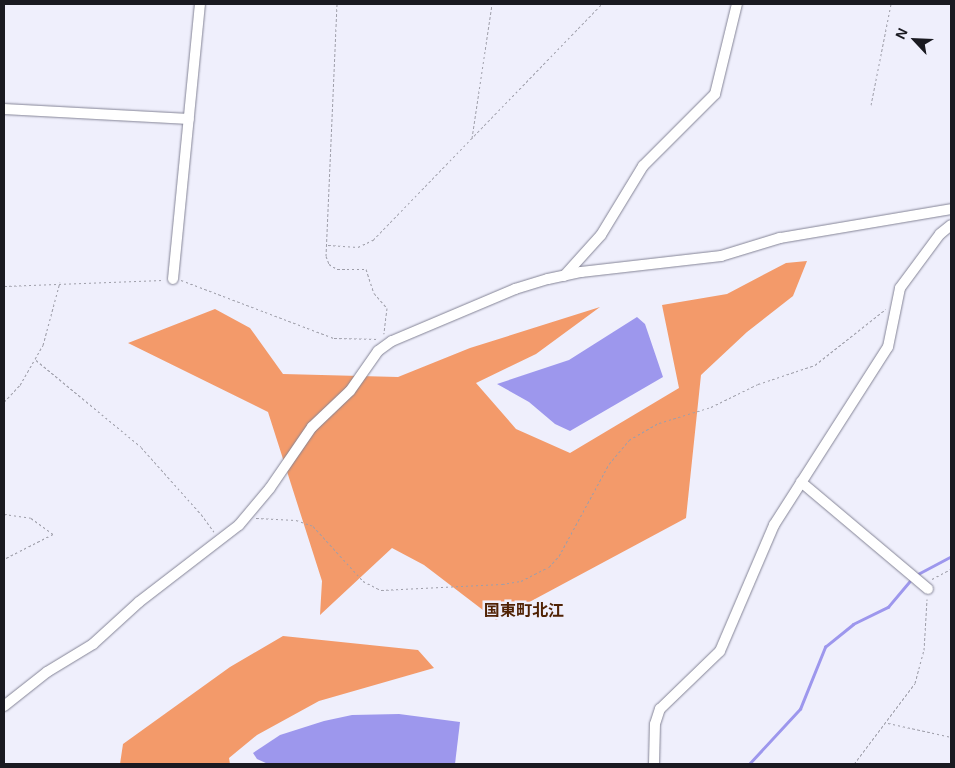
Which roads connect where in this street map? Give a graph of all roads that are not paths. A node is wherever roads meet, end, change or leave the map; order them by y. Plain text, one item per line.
1 (200, 4) edge
2 (737, 4) edge
3 (4, 109) edge
4 (189, 119) junction
5 (951, 208) edge
6 (951, 225) edge
7 (564, 276) junction
8 (173, 279) road end
9 (801, 482) junction
10 (928, 589) road end
11 (4, 706) edge
12 (654, 764) edge

1 - 4 street
2 - 7 street
3 - 4 street
4 - 8 street
5 - 7 street
6 - 9 street
7 - 11 street
9 - 10 street
9 - 12 street

